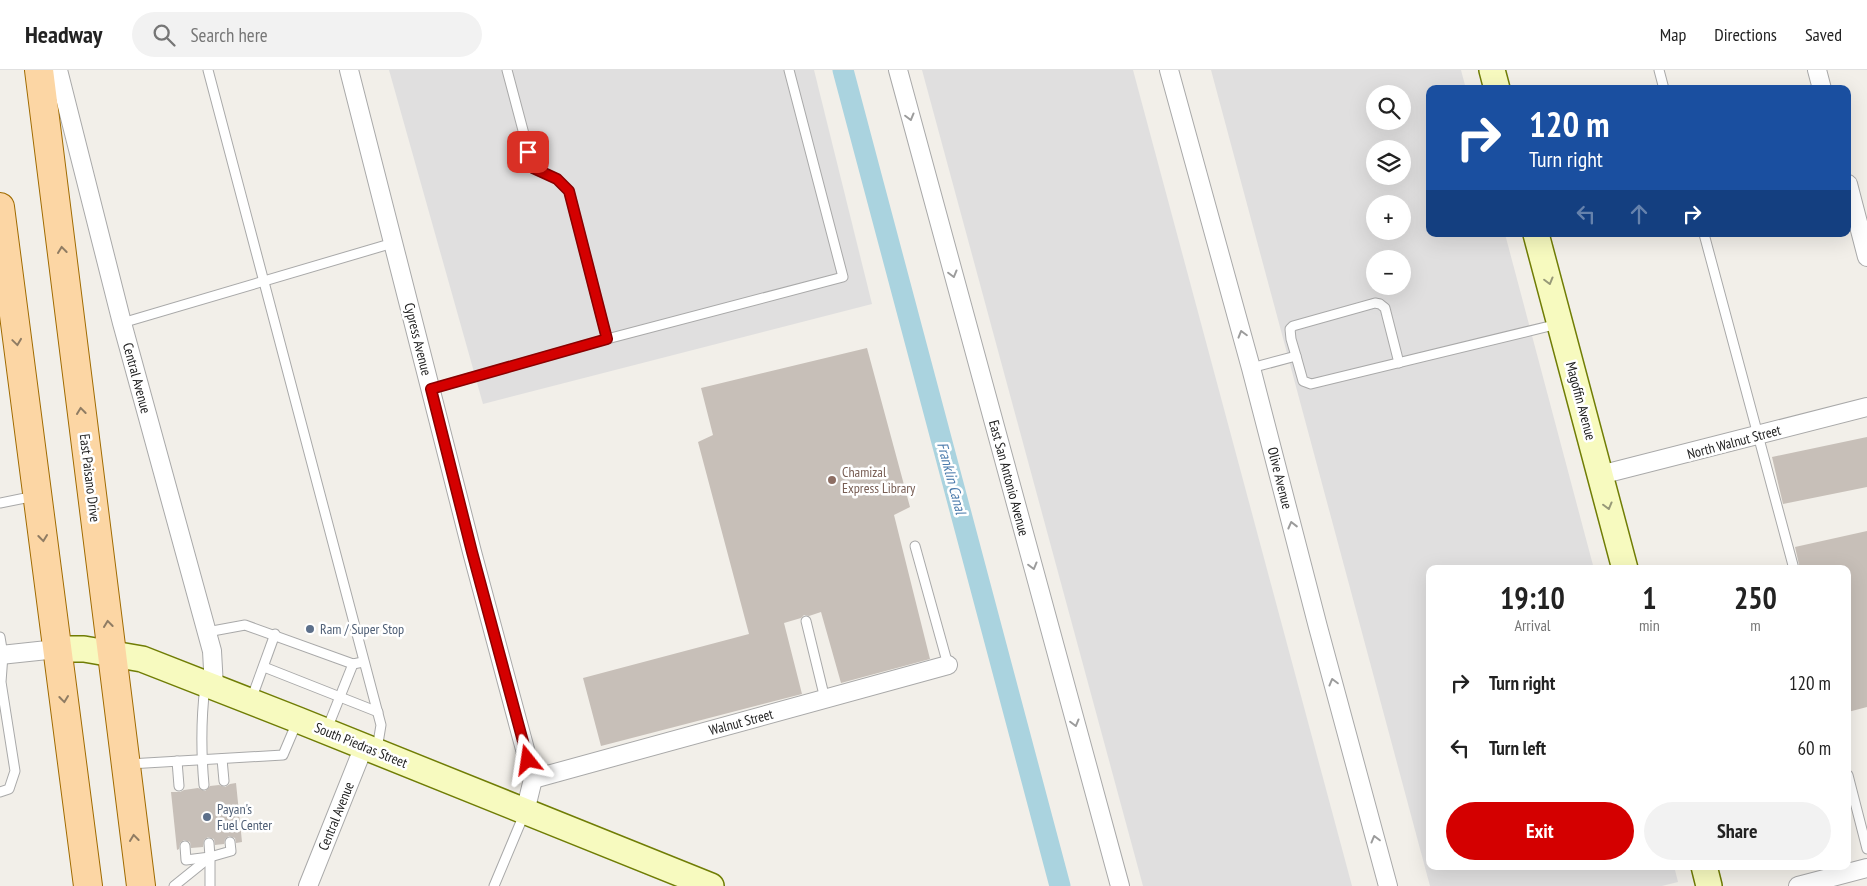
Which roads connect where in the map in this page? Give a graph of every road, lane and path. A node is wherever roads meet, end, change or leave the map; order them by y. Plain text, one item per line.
1 (39, 70) edge
2 (58, 70) edge
3 (208, 70) edge
4 (349, 70) edge
5 (507, 70) edge
6 (789, 70) edge
7 (898, 70) edge
8 (1170, 70) edge
9 (1492, 70) edge
10 (1659, 70) edge
11 (1817, 70) edge
12 (1496, 85) edge
13 (1663, 85) edge
14 (1821, 85) edge
15 (1851, 196) edge
16 (0, 207) edge
17 (1537, 237) edge
18 (1705, 237) edge
19 (393, 243) junction
20 (1867, 257) edge
21 (264, 282) junction
22 (122, 323) junction
23 (1560, 324) junction
24 (607, 339) junction
25 (1296, 356) junction
26 (1399, 362) junction
27 (1251, 368) junction
28 (431, 389) junction
29 (1867, 406) edge
30 (1759, 435) junction
31 (1600, 475) junction
32 (38, 495) junction
33 (0, 503) edge
34 (916, 546) dead end
35 (1624, 565) edge
36 (1793, 565) edge
37 (806, 621) dead end
38 (206, 632) junction
39 (275, 634) junction
40 (1, 649) edge
41 (57, 649) junction
42 (112, 653) junction
43 (363, 662) junction
44 (353, 664) junction
45 (948, 665) joint
46 (264, 667) junction
47 (292, 668) dead end
48 (289, 677) junction
49 (210, 685) junction
50 (340, 697) junction
51 (825, 699) junction
52 (250, 701) junction
53 (2, 702) edge
54 (378, 712) junction
55 (298, 720) junction
56 (326, 731) junction
57 (370, 749) junction
58 (222, 759) junction
59 (202, 760) junction
60 (177, 762) junction
61 (125, 764) junction
62 (534, 779) junction
63 (224, 781) dead end
64 (204, 785) dead end
65 (179, 786) dead end
66 (1851, 787) edge
67 (0, 792) edge
68 (525, 812) junction
69 (230, 842) dead end
70 (209, 843) dead end
71 (185, 846) dead end
72 (1867, 849) edge
73 (210, 857) junction
74 (1867, 868) edge
75 (1705, 870) edge
76 (685, 881) edge
77 (88, 886) edge
78 (141, 886) edge
79 (174, 886) edge
80 (210, 886) edge
81 (308, 886) edge
82 (494, 886) edge
83 (711, 886) edge
84 (1120, 886) edge
85 (1388, 886) edge
86 (1709, 886) edge
87 (1798, 886) edge

42 -> 1 main road, East Paisano Drive
2 - 22 street, Central Avenue
3 - 21 lane
4 - 19 street, Cypress Avenue
5 - 24 lane
6 - 24 lane
7 -> 84 street, East San Antonio Avenue
27 -> 8 street, Olive Avenue
9 - 12 main road
10 - 13 lane
11 - 14 street
15 - 20 street
16 -> 32 main road
17 -> 23 main road, Magoffin Avenue
18 - 30 lane
19 - 21 lane
19 - 28 street, Cypress Avenue
21 - 22 lane
21 - 43 lane
22 - 38 street, Central Avenue
23 - 26 lane
23 - 31 main road, Magoffin Avenue
24 - 28 lane
25 - 26 lane
25 - 26 lane
25 - 27 lane
85 -> 27 street, Olive Avenue
28 - 62 street, Cypress Avenue
29 - 30 street, North Walnut Street
30 - 31 street, North Walnut Street
30 - 36 lane
31 -> 35 main road, Magoffin Avenue
32 - 33 lane
32 -> 41 main road
34 - 45 lane
37 - 51 lane
38 - 39 lane
38 - 49 street, Central Avenue
39 - 44 lane
39 - 46 lane
40 - 41 street, South Piedras Street
40 - 53 lane
41 - 42 main road, South Piedras Street
41 -> 77 main road
42 - 49 main road, South Piedras Street
42 - 61 main road, East Paisano Drive
43 - 44 lane
43 - 54 lane
44 - 50 lane
45 - 51 street, Walnut Street
46 - 48 lane
46 - 52 lane
47 - 48 lane
48 - 50 lane
49 - 52 main road, South Piedras Street
49 - 59 lane
50 - 54 lane
50 - 56 lane
51 - 62 street, Walnut Street
52 - 55 main road, South Piedras Street
53 - 67 lane
54 - 57 lane
55 - 56 main road, South Piedras Street
55 - 58 lane
56 - 57 main road, South Piedras Street
57 - 68 main road, South Piedras Street
57 - 81 street, Central Avenue
58 - 59 lane
58 - 63 lane
59 - 60 lane
59 - 64 lane
60 - 61 lane
60 - 65 lane
78 -> 61 main road, East Paisano Drive
62 - 68 street
66 - 72 lane
68 - 76 main road, South Piedras Street
68 - 82 lane
69 - 73 lane
70 - 73 lane
71 - 73 lane
73 - 79 lane
73 - 80 lane
74 - 87 street
75 - 86 main road
76 - 83 main road, South Piedras Street

